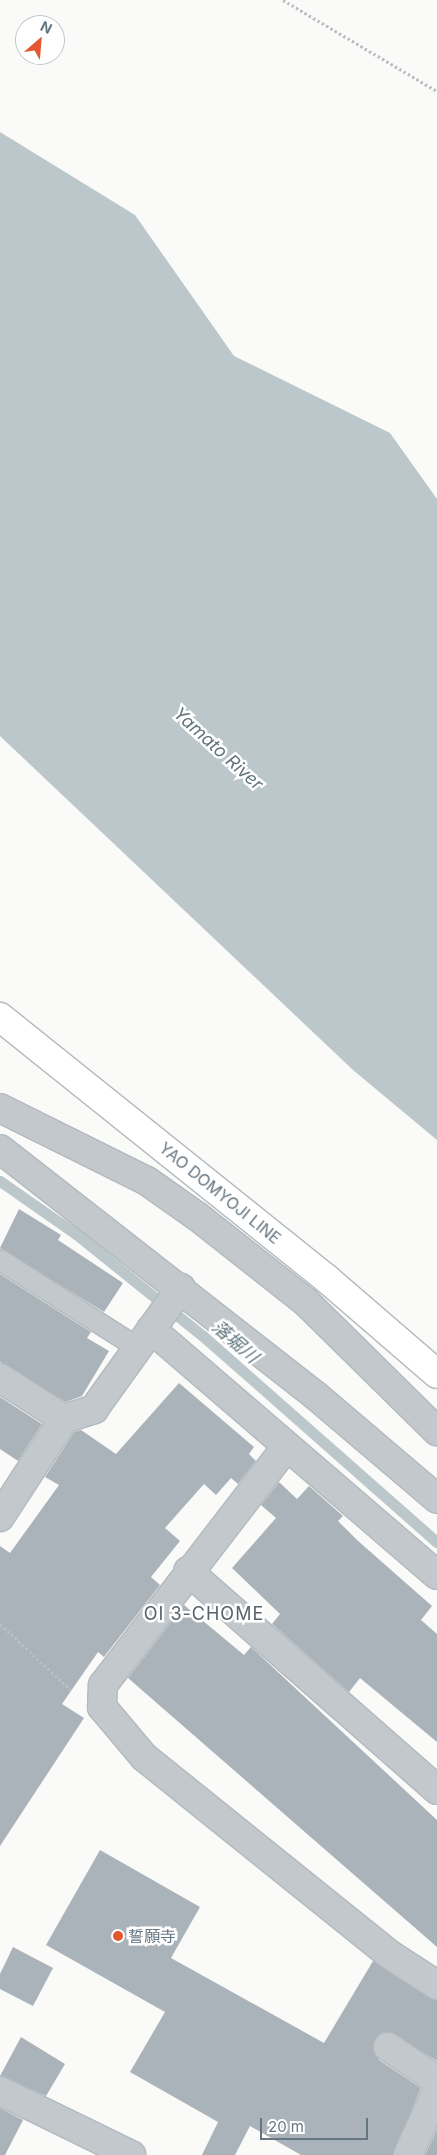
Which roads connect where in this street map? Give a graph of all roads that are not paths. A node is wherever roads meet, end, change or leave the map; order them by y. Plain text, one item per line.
1 (0, 1017) edge
2 (0, 1108) edge
3 (0, 1149) edge
4 (0, 1260) edge
5 (327, 1279) junction
6 (178, 1292) junction
7 (306, 1302) junction
8 (149, 1333) junction
9 (437, 1374) edge
10 (0, 1378) edge
11 (64, 1419) junction
12 (437, 1431) edge
13 (287, 1446) junction
14 (437, 1499) edge
15 (0, 1517) edge
16 (188, 1571) junction
17 (437, 1575) edge
18 (437, 1790) edge
19 (437, 1985) edge
20 (388, 2047) dead end
21 (437, 2080) edge
22 (0, 2091) edge
23 (437, 2091) edge
24 (131, 2155) edge
25 (408, 2155) edge

1 - 5 main road, YAO DOMYOJI LINE
2 - 7 street
3 - 6 street
4 - 8 lane
5 - 7 street
5 - 9 main road, YAO DOMYOJI LINE
6 - 8 street
6 - 14 street
7 - 12 street
8 - 11 street
8 - 13 street
10 - 11 street
11 - 15 street
13 - 16 street
13 - 17 street
16 - 18 street
16 - 19 street
20 - 21 street
22 - 24 street
23 - 25 street

